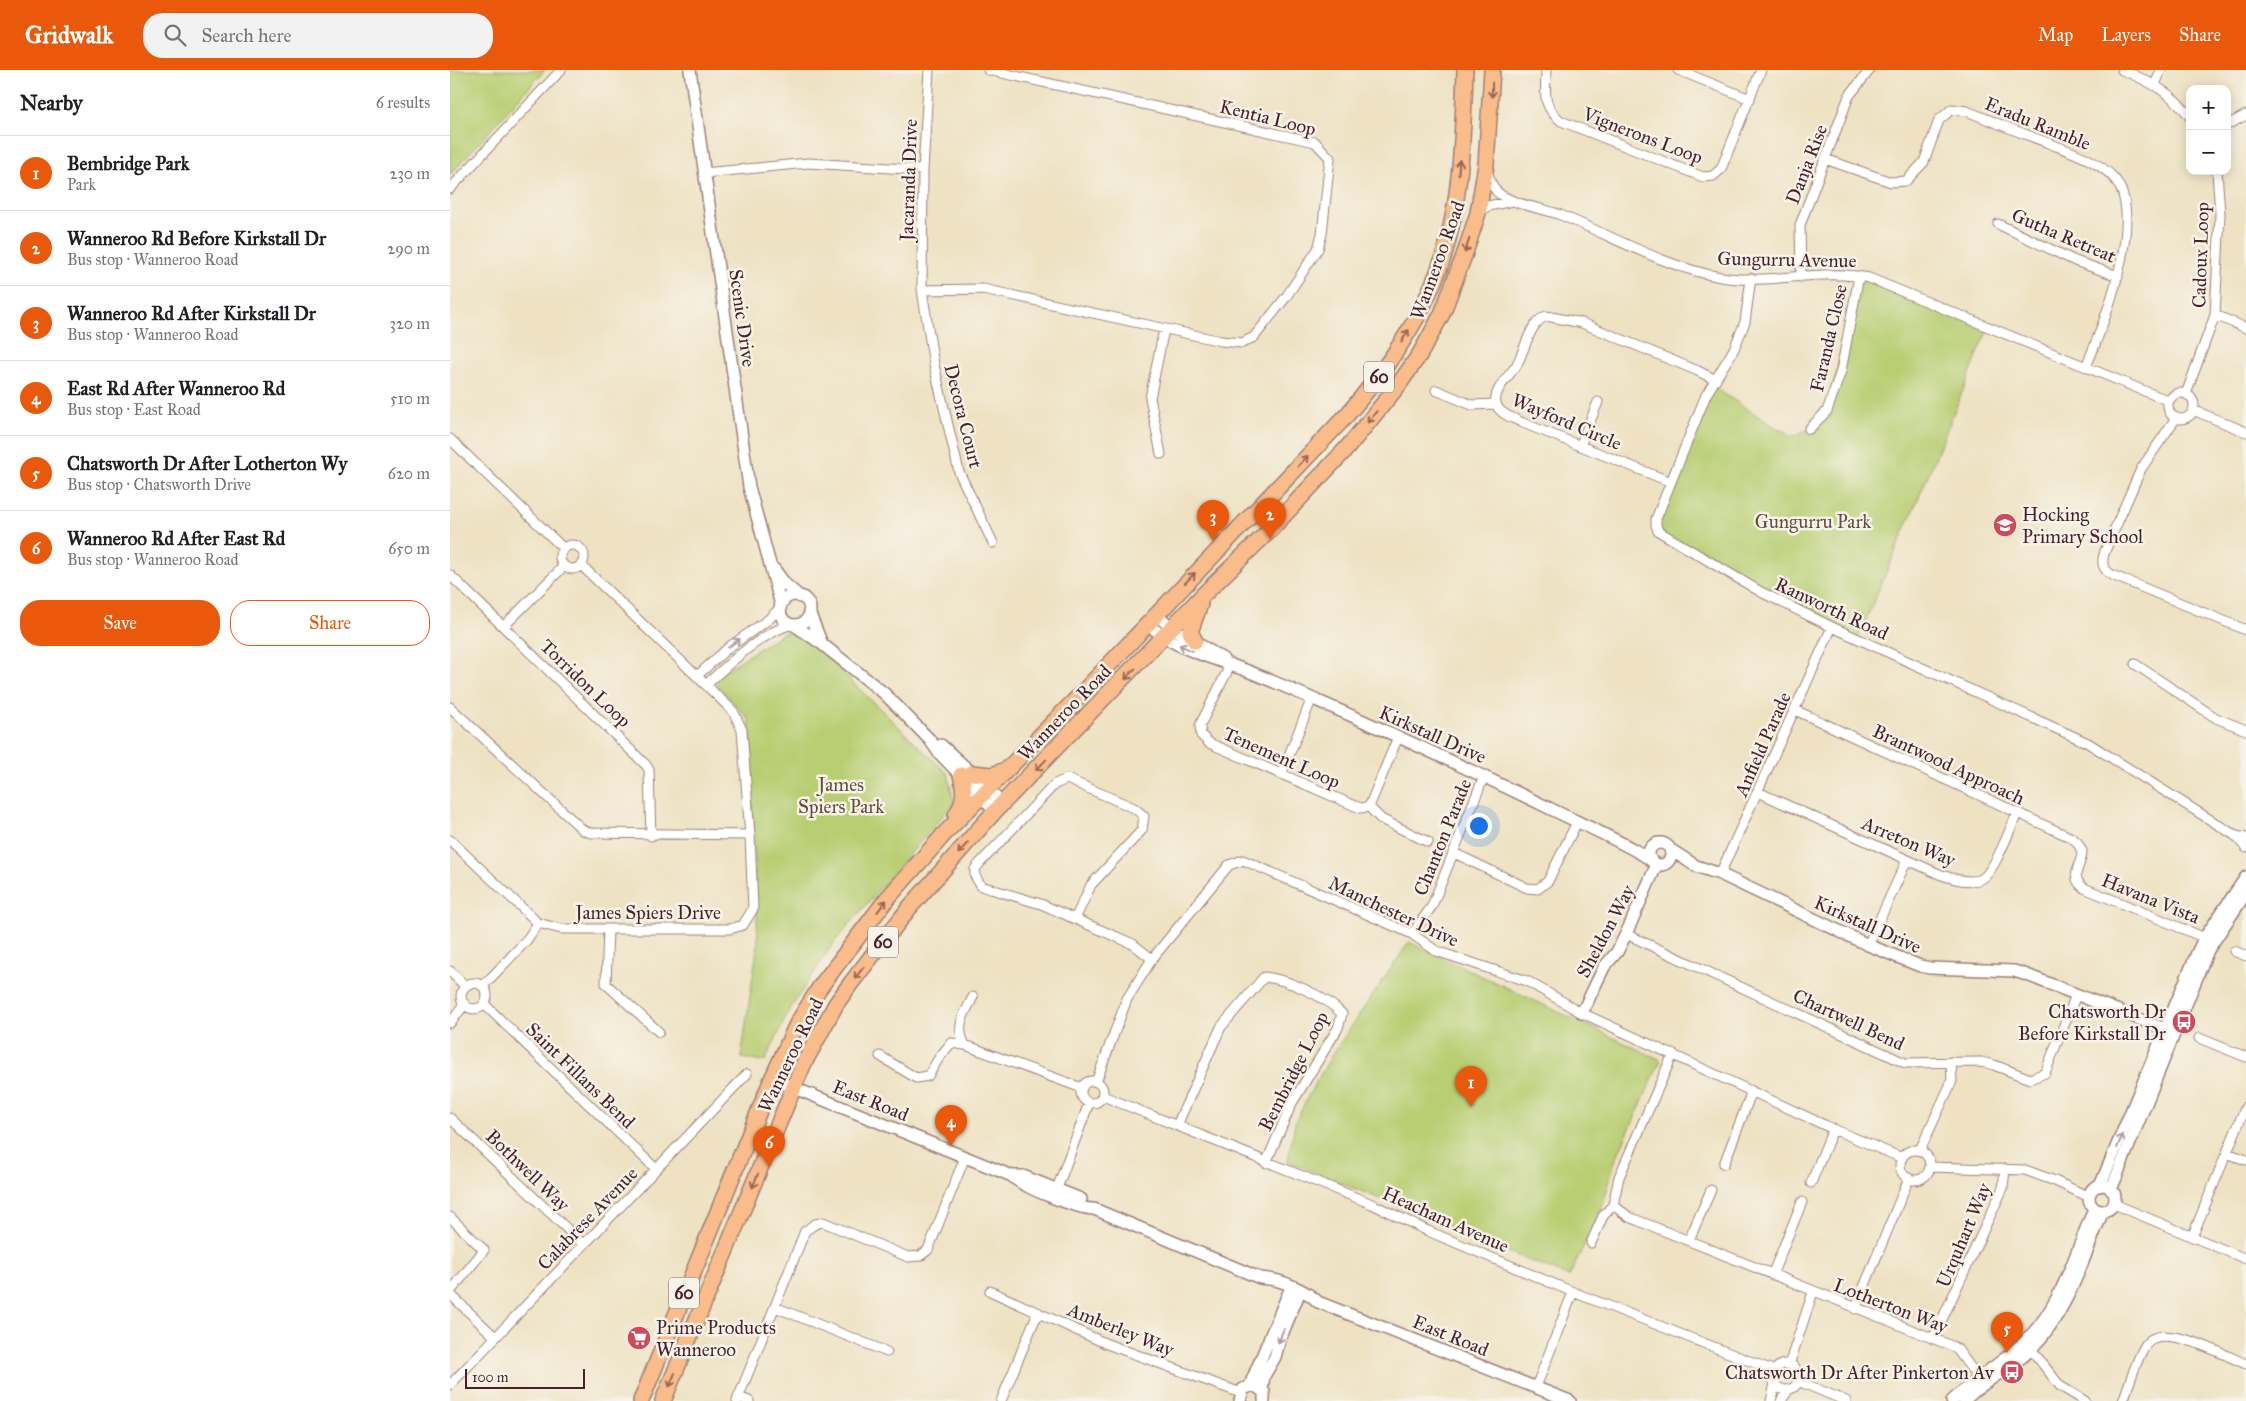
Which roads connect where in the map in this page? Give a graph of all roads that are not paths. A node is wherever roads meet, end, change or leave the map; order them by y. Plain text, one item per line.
1 (562, 70) edge
2 (690, 70) edge
3 (929, 70) edge
4 (988, 70) edge
5 (1465, 70) edge
6 (1492, 70) edge
7 (1546, 70) edge
8 (1678, 70) edge
9 (1762, 70) edge
10 (2122, 70) edge
11 (2161, 70) edge
12 (1869, 71) dead end
13 (2155, 84) junction
14 (1750, 99) junction
15 (2186, 112) edge
16 (2246, 116) edge
17 (2231, 123) edge
18 (1825, 159) junction
19 (1486, 165) junction
20 (923, 170) junction
21 (704, 174) junction
22 (2216, 175) edge
23 (450, 189) edge
24 (1513, 201) junction
25 (1478, 213) junction
26 (1998, 224) dead end
27 (1859, 276) junction
28 (2118, 276) junction
29 (1801, 277) junction
30 (1751, 278) junction
31 (922, 290) junction
32 (2215, 315) junction
33 (1164, 328) junction
34 (2246, 328) edge
35 (2086, 367) junction
36 (1716, 380) junction
37 (1436, 390) dead end
38 (2186, 394) junction
39 (2169, 401) junction
40 (1598, 402) dead end
41 (1496, 404) junction
42 (2193, 410) junction
43 (2176, 418) junction
44 (1809, 429) dead end
45 (2246, 432) edge
46 (450, 439) edge
47 (1580, 446) junction
48 (1161, 454) dead end
49 (1671, 482) junction
50 (993, 543) dead end
51 (564, 549) junction
52 (581, 565) junction
53 (564, 566) junction
54 (772, 568) junction
55 (450, 575) edge
56 (1205, 593) junction
57 (800, 597) junction
58 (781, 606) junction
59 (809, 612) junction
60 (1152, 619) junction
61 (792, 625) junction
62 (504, 626) junction
63 (1832, 627) junction
64 (2246, 630) edge
65 (1168, 633) junction
66 (1195, 641) junction
67 (822, 644) junction
68 (1230, 664) junction
69 (2135, 664) dead end
70 (698, 676) junction
71 (707, 684) junction
72 (1312, 698) junction
73 (450, 706) edge
74 (1795, 710) junction
75 (2246, 730) edge
76 (1398, 737) junction
77 (1008, 768) junction
78 (966, 774) junction
79 (1282, 775) junction
80 (1484, 776) junction
81 (984, 792) junction
82 (1758, 792) junction
83 (1369, 807) junction
84 (998, 808) junction
85 (2017, 814) junction
86 (1577, 822) junction
87 (946, 832) junction
88 (750, 835) junction
89 (651, 836) junction
90 (2236, 836) junction
91 (2246, 838) edge
92 (450, 840) edge
93 (1619, 840) junction
94 (1428, 842) dead end
95 (1653, 845) junction
96 (2246, 848) edge
97 (1670, 850) junction
98 (1454, 853) junction
99 (2082, 855) joint
100 (1906, 860) junction
101 (1657, 862) junction
102 (1696, 866) junction
103 (1720, 874) junction
104 (2246, 877) edge
105 (2246, 893) edge
106 (1075, 919) junction
107 (538, 924) junction
108 (608, 930) junction
109 (1412, 934) junction
110 (1626, 934) junction
111 (2209, 939) junction
112 (1868, 945) junction
113 (2234, 951) dead end
114 (2246, 956) edge
115 (1152, 959) junction
116 (450, 971) edge
117 (465, 986) junction
118 (483, 986) junction
119 (2076, 995) junction
120 (973, 997) dead end
121 (465, 1004) junction
122 (484, 1004) junction
123 (1582, 1013) junction
124 (450, 1023) edge
125 (2171, 1031) junction
126 (659, 1032) dead end
127 (2199, 1038) dead end
128 (965, 1045) junction
129 (1673, 1054) junction
130 (880, 1056) dead end
131 (2246, 1058) edge
132 (1951, 1062) junction
133 (747, 1074) dead end
134 (772, 1079) junction
135 (1096, 1082) junction
136 (794, 1088) junction
137 (1082, 1088) junction
138 (1752, 1091) junction
139 (1103, 1096) junction
140 (1089, 1103) junction
141 (2246, 1106) edge
142 (450, 1118) edge
143 (1177, 1125) junction
144 (1833, 1129) junction
145 (1920, 1150) junction
146 (2227, 1153) junction
147 (965, 1158) junction
148 (1902, 1158) junction
149 (2246, 1160) edge
150 (1266, 1163) junction
151 (1724, 1164) dead end
152 (1930, 1168) junction
153 (656, 1169) junction
154 (2005, 1169) junction
155 (1909, 1178) junction
156 (1811, 1183) dead end
157 (2106, 1188) junction
158 (1711, 1190) dead end
159 (1055, 1193) junction
160 (2089, 1197) junction
161 (1802, 1202) dead end
162 (2114, 1204) junction
163 (1613, 1205) junction
164 (2099, 1210) junction
165 (450, 1219) edge
166 (2192, 1237) junction
167 (1689, 1240) junction
168 (1591, 1243) dead end
169 (584, 1245) junction
170 (2246, 1259) edge
171 (1772, 1275) junction
172 (716, 1276) junction
173 (990, 1291) dead end
174 (1294, 1292) junction
175 (1573, 1292) junction
176 (1813, 1292) junction
177 (450, 1293) edge
178 (774, 1307) junction
179 (1854, 1309) junction
180 (1038, 1312) junction
181 (495, 1337) junction
182 (1933, 1339) junction
183 (2028, 1346) junction
184 (662, 1351) junction
185 (887, 1352) dead end
186 (2246, 1364) edge
187 (1789, 1365) junction
188 (1775, 1371) junction
189 (1981, 1381) junction
190 (1798, 1382) junction
191 (1775, 1384) junction
192 (450, 1385) edge
193 (1536, 1387) junction
194 (1262, 1389) junction
195 (1789, 1390) junction
196 (1244, 1393) edge
197 (738, 1399) edge
198 (641, 1401) edge
199 (663, 1401) edge
200 (749, 1401) edge
201 (1001, 1401) edge
202 (1264, 1401) edge
203 (1570, 1401) edge
204 (1771, 1401) edge
205 (1781, 1401) edge
206 (1846, 1401) edge
207 (1952, 1401) edge
208 (1964, 1401) edge
209 (2085, 1401) edge
210 (2123, 1401) edge

1 - 23 street
2 - 21 street, Scenic Drive
3 - 20 street, Jacaranda Drive
4 - 33 street, Kentia Loop
60 -> 5 highway, Wanneroo Road / 60
6 -> 19 highway, Wanneroo Road / 60
7 - 14 street, Vignerons Loop
8 - 14 street
9 - 14 street, Vignerons Loop
10 - 13 street
11 - 13 street
12 - 18 street, Danja Rise
13 - 15 street
16 - 17 street
18 - 28 street, Eradu Ramble
18 - 29 street, Danja Rise
19 - 24 street, Gungurru Avenue
19 - 25 highway, Wanneroo Road / 60
20 - 21 street
20 - 31 street, Jacaranda Drive
21 - 54 street, Scenic Drive
22 - 32 street, Cadoux Loop
24 - 25 street, Gungurru Avenue
24 - 30 street, Gungurru Avenue
25 -> 56 highway, Wanneroo Road / 60
26 - 28 street, Gutha Retreat
27 - 29 street, Gungurru Avenue
27 - 35 street, Gungurru Avenue
27 - 44 street, Faranda Close
28 - 35 street, Eradu Ramble
29 - 30 street, Gungurru Avenue
30 - 36 street, Ranworth Road
31 - 33 street, Kentia Loop
31 - 50 street, Decora Court
32 - 34 street
32 - 38 street, Cadoux Loop
33 - 48 street
35 - 39 street, Gungurru Avenue
36 - 41 street, Wayford Circle
36 - 49 street, Ranworth Road
37 - 41 street
38 - 39 street
38 - 42 street
39 - 43 street
40 - 47 street
41 - 47 street, Wayford Circle
42 - 43 street
42 - 45 street
43 - 64 street
46 - 51 street
47 - 49 street, Wayford Circle
49 - 63 street, Ranworth Road
51 - 52 street
51 - 53 street
52 - 53 street
52 - 70 street, James Spiers Drive
53 - 62 street
54 - 57 street, Scenic Drive
54 - 58 street, Scenic Drive
55 - 62 street, Torridon Loop
56 - 65 highway, Wanneroo Road / 60
56 - 66 highway
57 - 58 street
57 - 59 street
58 - 61 street
70 -> 58 street
59 - 61 street
59 - 67 street
60 - 65 street, Kirkstall Drive
60 - 77 highway, Wanneroo Road / 60
61 - 67 street
61 - 71 street
62 - 89 street, Torridon Loop
63 - 74 street, Anfield Parade
63 - 90 street, Ranworth Road
65 - 66 street, Kirkstall Drive
68 -> 65 street, Kirkstall Drive
65 -> 84 highway, Wanneroo Road / 60
66 - 68 street, Kirkstall Drive
67 - 78 street
68 - 72 street, Kirkstall Drive
68 - 79 street, Tenement Loop
69 - 75 street
70 - 71 street, James Spiers Drive
71 - 88 street, James Spiers Drive
72 - 76 street, Kirkstall Drive
72 - 79 street
73 - 89 street
74 - 82 street, Anfield Parade
74 - 85 street, Brantwood Approach
76 - 80 street, Kirkstall Drive
76 - 83 street
77 - 78 highway
77 - 81 highway, Wanneroo Road / 60
78 - 81 street
78 - 87 highway
79 - 83 street, Tenement Loop
80 - 86 street, Kirkstall Drive
80 - 98 street, Chanton Parade
81 - 84 street
81 - 87 highway, Wanneroo Road / 60
82 - 100 street, Arreton Way
82 - 103 street, Anfield Parade
83 - 94 street, Tenement Loop
84 -> 136 highway, Wanneroo Road / 60
85 - 99 street, Brantwood Approach
85 - 100 street, Arreton Way
86 - 93 street, Kirkstall Drive
86 - 98 street
134 -> 87 highway, Wanneroo Road / 60
88 - 89 street
88 - 108 street, James Spiers Drive
90 - 91 street, Ranworth Road
90 - 96 street, Ranworth Road
92 - 107 street
93 - 95 street, Kirkstall Drive
93 - 101 street, Kirkstall Drive
95 - 97 street
95 - 101 street
97 - 101 street
97 - 102 street, Kirkstall Drive
98 - 109 street, Chanton Parade
99 - 111 street, Havana Vista
100 - 112 street
101 - 102 street, Kirkstall Drive
101 - 110 street, Sheldon Way
102 - 103 street, Kirkstall Drive
103 - 112 street, Kirkstall Drive
104 - 111 street
105 - 111 street
106 - 106 street
106 - 115 street
107 - 108 street, James Spiers Drive
107 - 118 street
108 - 126 street
109 - 115 street, Manchester Drive
109 - 123 street, Manchester Drive
110 - 123 street, Sheldon Way
110 - 132 street, Chartwell Bend
111 - 125 street
112 - 119 street, Kirkstall Drive
113 - 114 street
115 - 135 street, Manchester Drive
116 - 117 street
117 - 118 street
117 - 121 street
118 - 122 street
119 - 125 street, Kirkstall Drive
119 - 132 street, Chartwell Bend
120 - 128 street
121 - 122 street
121 - 124 street
122 - 153 street, Saint Fillans Bend
123 - 129 street, Manchester Drive
125 - 157 street
127 - 131 street
128 - 130 street
128 - 137 street
129 - 138 street, Manchester Drive
129 - 163 street
132 - 145 street
133 - 153 street, Calabrese Avenue
134 - 136 street, East Road
134 - 184 highway, Wanneroo Road / 60
135 - 137 street
135 - 139 street
136 - 147 street, East Road
136 -> 172 highway, Wanneroo Road / 60
137 - 140 street
138 - 144 street, Manchester Drive
138 - 151 street
139 - 140 street
139 - 143 street, Heacham Avenue
140 - 159 street
141 - 146 street
142 - 169 street, Bothwell Way
143 - 150 street, Heacham Avenue
143 - 150 street, Bembridge Loop
144 - 148 street, Manchester Drive
144 - 156 street
145 - 148 street
145 - 152 street
146 - 149 street
146 - 166 street
147 - 159 street, East Road
147 - 178 street
148 - 155 street
150 - 175 street, Heacham Avenue
152 - 154 street
152 - 155 street
153 - 169 street, Calabrese Avenue
154 - 160 street
154 - 182 street, Urquhart Way
155 - 179 street
157 - 160 street
157 - 162 street
158 - 167 street
159 - 174 street, East Road
160 - 164 street
161 - 171 street
162 - 164 street
162 - 166 street
163 - 167 street, Lotherton Way
163 - 168 street
164 - 183 street
165 - 177 street
166 - 170 street
167 - 171 street, Lotherton Way
169 - 181 street, Calabrese Avenue
171 - 176 street, Lotherton Way
172 - 184 highway, 60
172 -> 199 highway, Wanneroo Road / 60
173 - 180 street, Amberley Way
174 - 193 street, East Road
174 -> 194 street
174 - 196 street
175 - 188 street, Heacham Avenue
175 - 193 street
176 - 179 street, Lotherton Way
176 - 187 street
177 - 181 street
178 - 185 street
178 - 197 street
179 - 182 street, Lotherton Way
180 - 196 street, Amberley Way
180 - 201 street
181 - 192 street, Calabrese Avenue
182 - 189 street, Lotherton Way
183 - 189 street
183 - 209 street
184 - 198 highway, Wanneroo Road / 60
186 - 210 street
187 - 188 street
187 - 190 street
188 - 191 street
189 - 207 street
189 - 208 street
190 - 195 street
190 - 206 street
191 - 195 street
191 - 204 street
193 - 203 street, East Road
194 - 196 street
194 - 202 street
195 - 205 street
197 - 200 street

